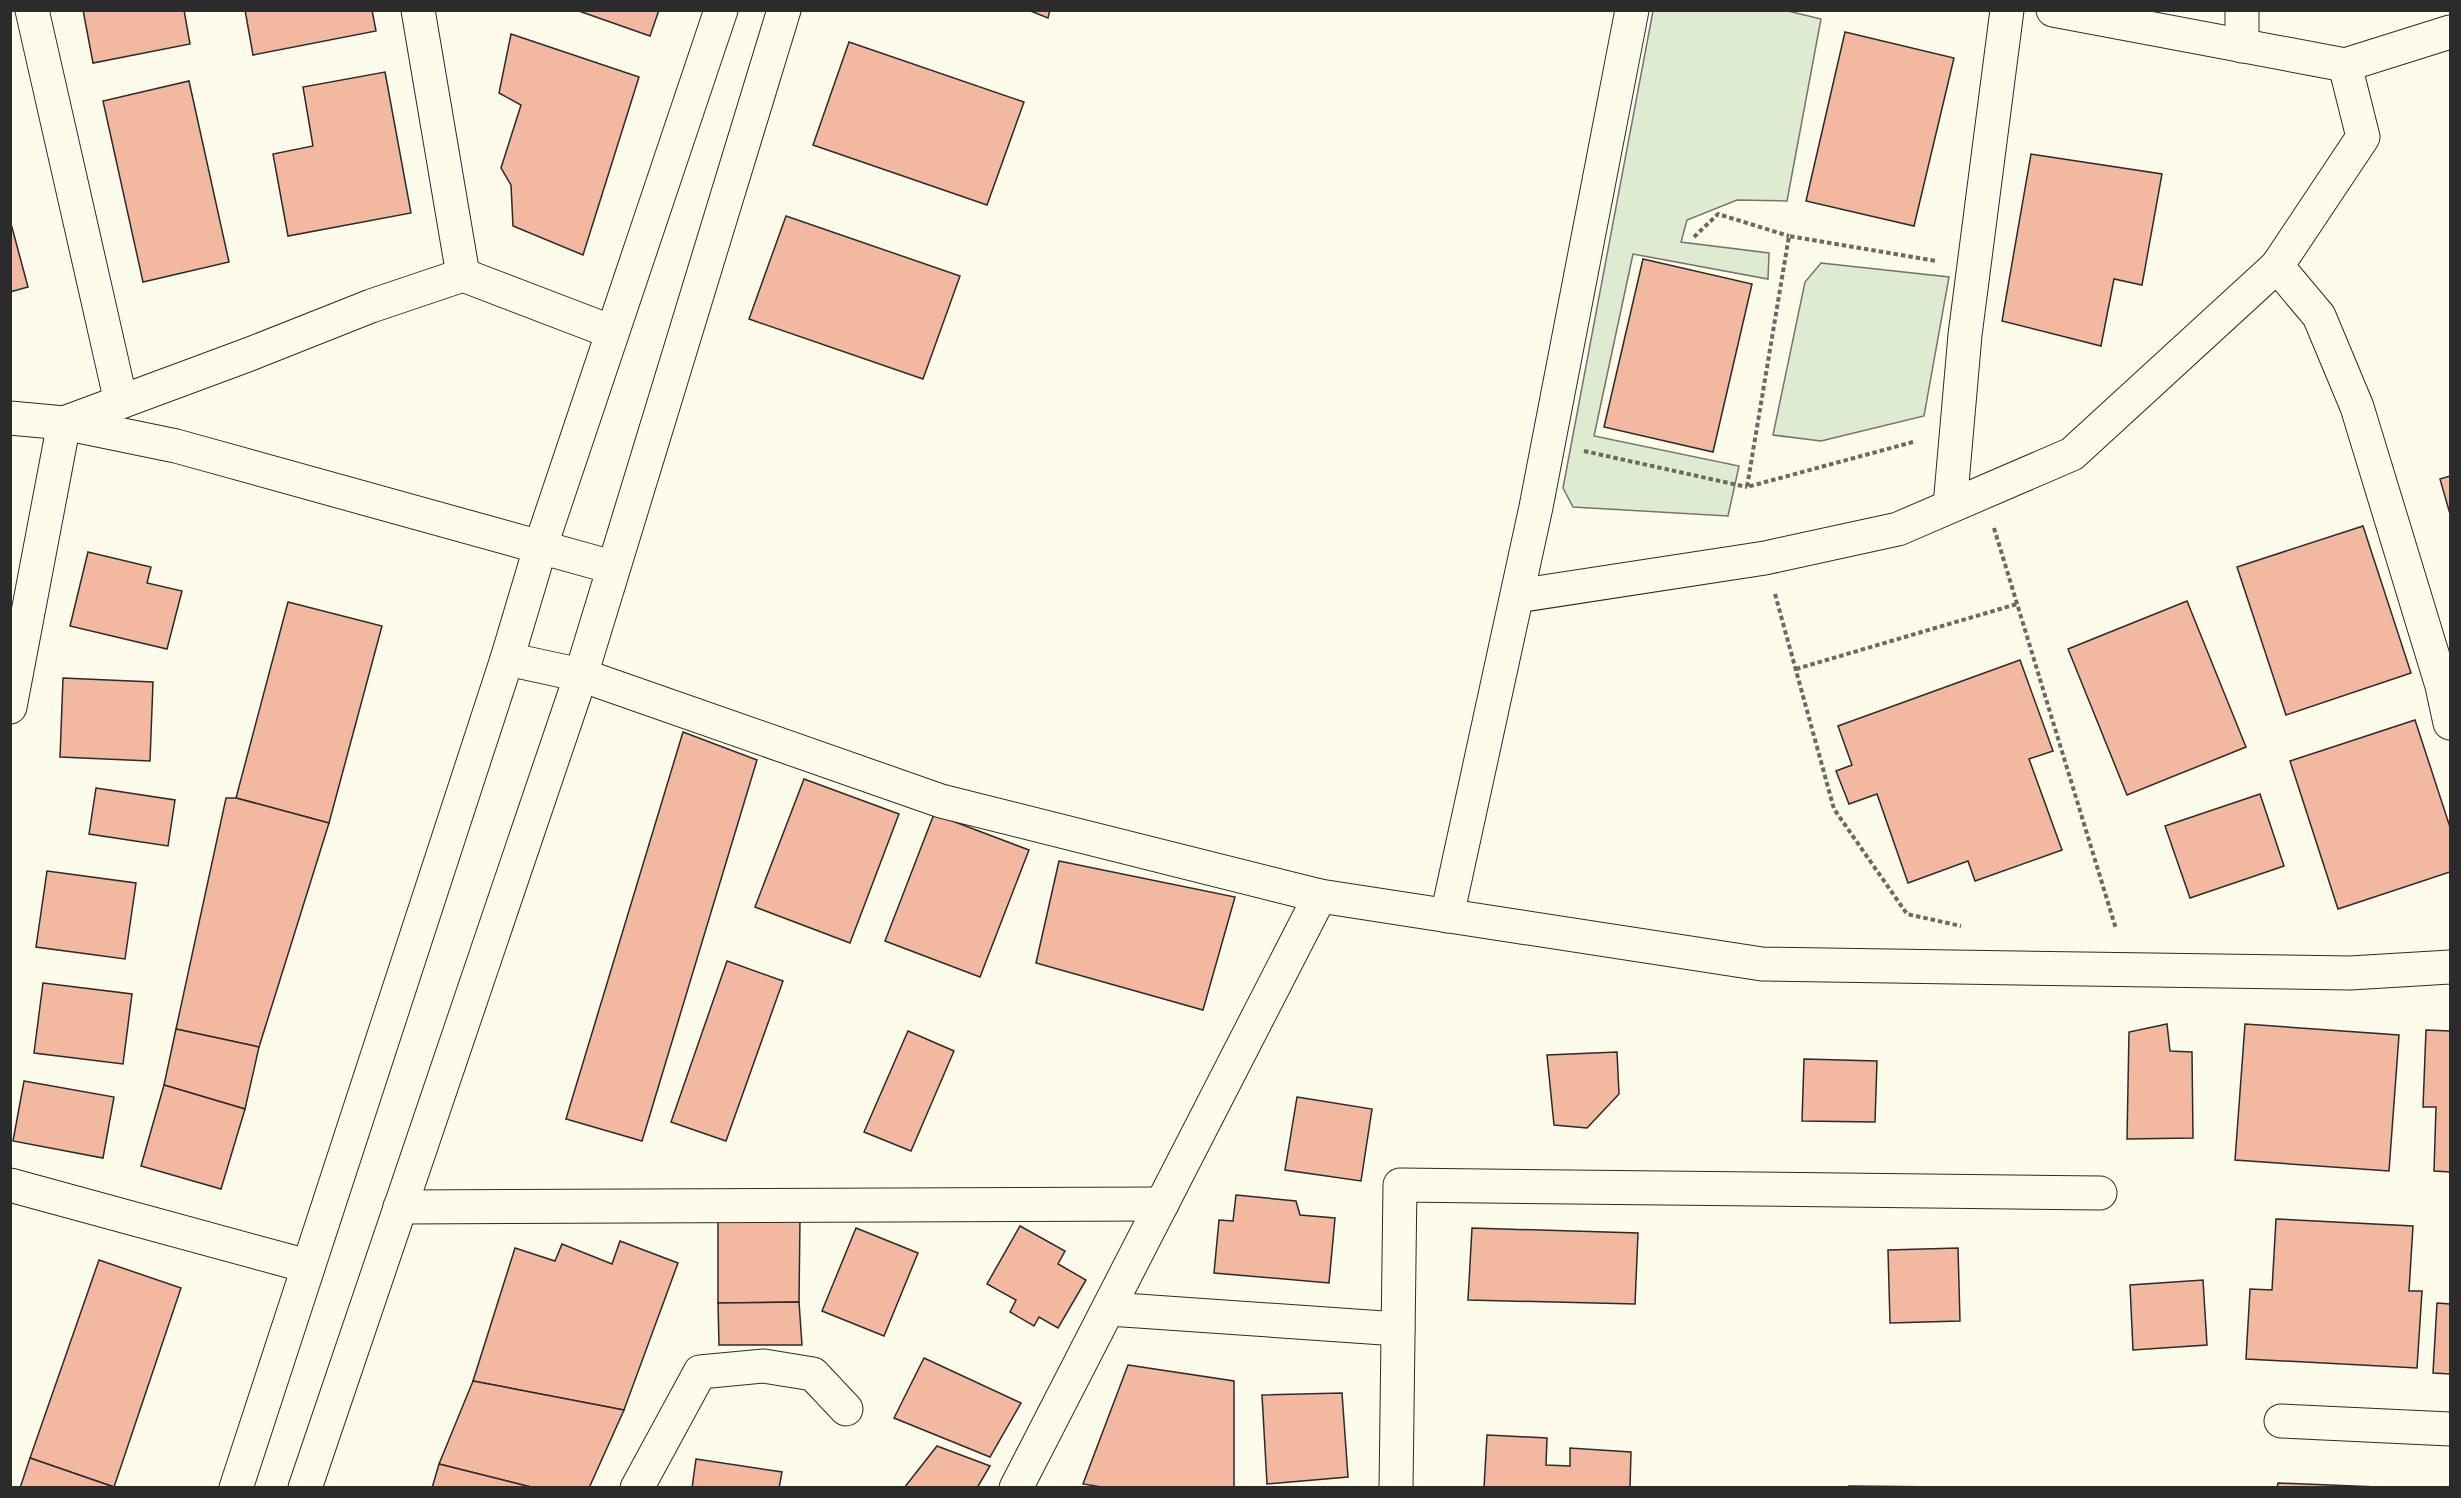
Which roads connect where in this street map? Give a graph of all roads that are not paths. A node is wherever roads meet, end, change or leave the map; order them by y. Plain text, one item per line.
1 (32, 10) edge
2 (418, 10) edge
3 (721, 10) edge
4 (784, 10) edge
5 (1632, 10) edge
6 (2007, 10) edge
7 (2053, 10) edge
8 (2242, 10) edge
9 (2451, 32) edge
10 (2242, 46) junction
11 (2345, 65) junction
12 (2277, 266) junction
13 (464, 275) junction
14 (612, 332) junction
15 (121, 402) junction
16 (10, 418) edge
17 (64, 423) junction
18 (1950, 506) junction
19 (541, 545) junction
20 (612, 567) junction
21 (1517, 596) junction
22 (507, 659) junction
23 (580, 675) junction
24 (10, 707) edge
25 (2451, 723) edge
26 (1320, 896) junction
27 (1447, 916) junction
28 (2451, 967) edge
29 (10, 1185) edge
30 (2100, 1192) dead end
31 (1162, 1204) junction
32 (400, 1207) junction
33 (307, 1266) junction
34 (1109, 1309) junction
35 (1398, 1329) junction
36 (846, 1409) dead end
37 (2281, 1421) dead end
38 (2451, 1429) edge
39 (236, 1488) edge
40 (305, 1488) edge
41 (638, 1488) edge
42 (1016, 1488) edge
43 (1396, 1488) edge

1 - 15 street
2 - 13 street
3 - 14 street
4 - 20 street
5 - 21 street
6 - 18 street
7 - 10 street
8 - 10 street
9 - 11 street
10 - 11 street
11 - 12 street
12 - 18 street
12 - 25 street
13 - 14 street
13 - 15 street
14 - 19 street
15 - 17 street
16 - 17 street
17 - 19 street
17 - 24 street
18 - 21 street
19 - 20 street
19 - 22 street
20 - 23 street
21 - 27 street
22 - 23 street
22 - 33 street
23 - 26 street
23 - 32 street
26 - 27 street
26 - 31 street
27 - 28 street
29 - 33 street
30 - 35 street
31 - 32 street
31 - 34 street
32 - 40 street
33 - 39 street
34 - 35 street
34 - 42 street
35 - 43 street
36 - 41 street
37 - 38 street

